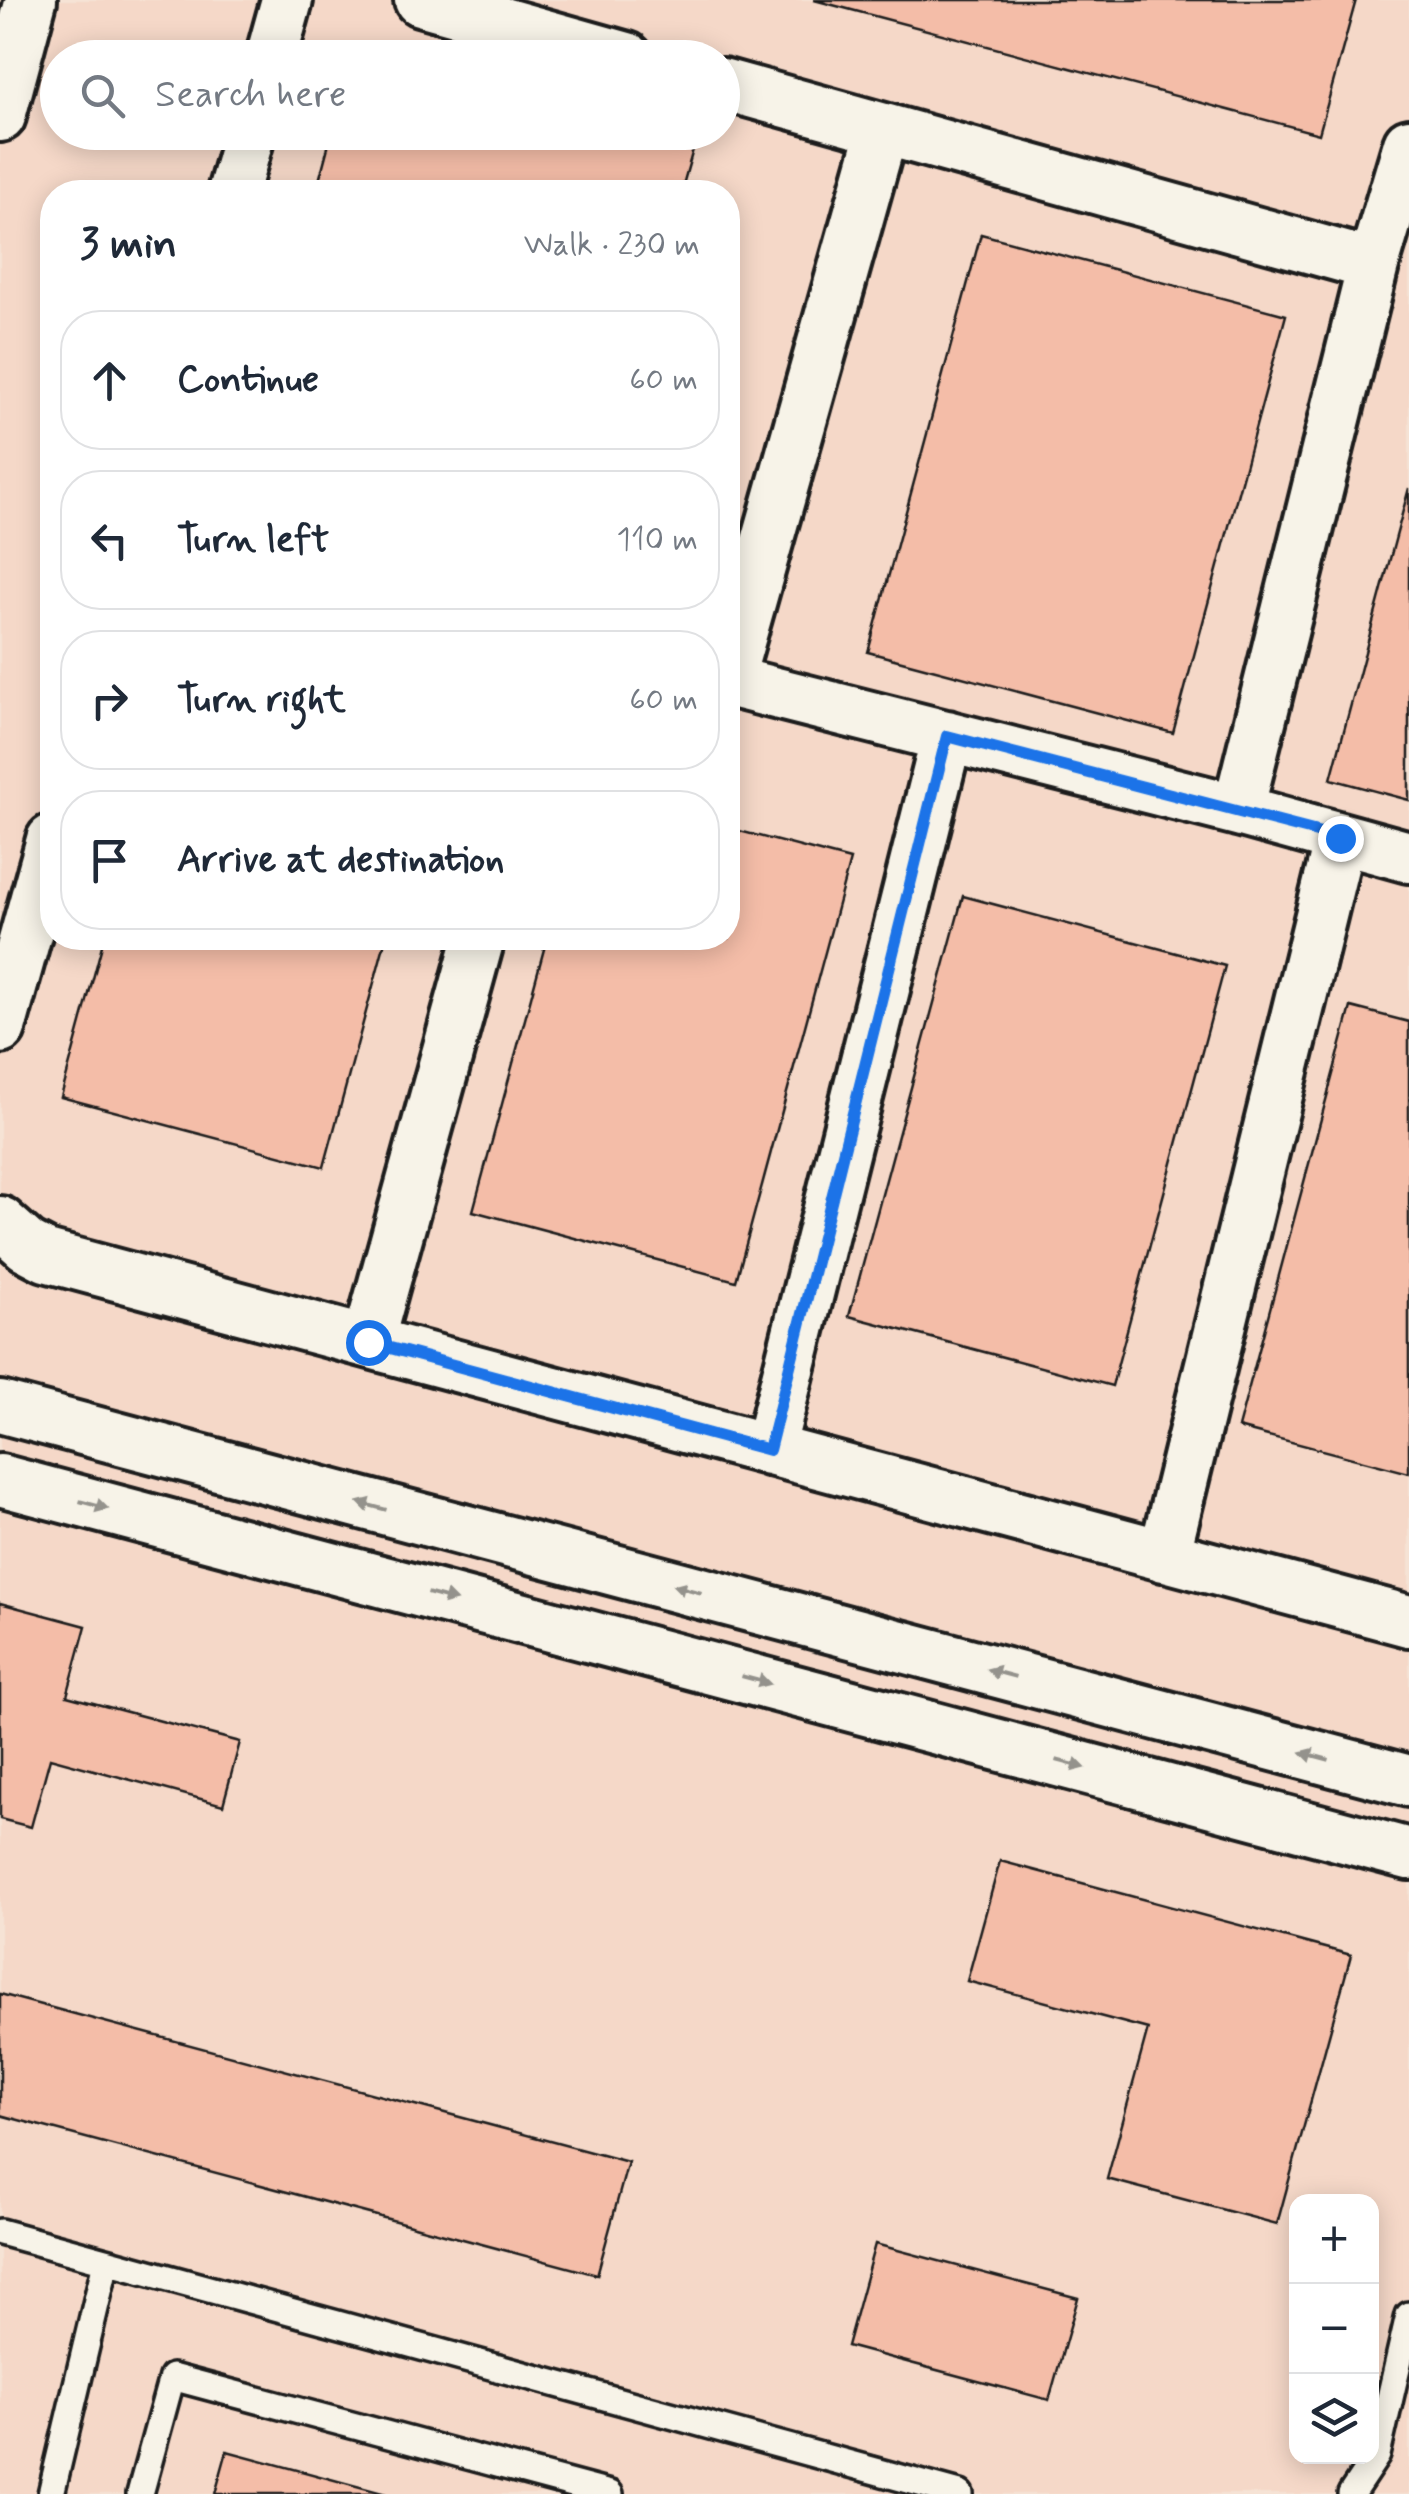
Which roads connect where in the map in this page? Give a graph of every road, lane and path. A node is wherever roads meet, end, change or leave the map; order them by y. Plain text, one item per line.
1 (31, 0) edge
2 (287, 0) edge
3 (420, 0) edge
4 (276, 40) edge
5 (563, 40) edge
6 (740, 89) edge
7 (0, 116) edge
8 (883, 129) junction
9 (1409, 144) edge
10 (245, 150) edge
11 (237, 180) edge
12 (1374, 265) junction
13 (740, 638) edge
14 (740, 684) edge
15 (947, 736) junction
16 (1238, 810) junction
17 (1340, 838) junction
18 (1409, 858) edge
19 (40, 883) edge
20 (476, 950) edge
21 (0, 1028) edge
22 (0, 1222) edge
23 (368, 1342) junction
24 (0, 1407) edge
25 (769, 1450) junction
26 (0, 1480) edge
27 (1164, 1556) junction
28 (1409, 1621) edge
29 (1409, 1781) edge
30 (1409, 1854) edge
31 (0, 2232) edge
32 (106, 2262) junction
33 (1409, 2315) edge
34 (51, 2494) edge
35 (140, 2494) edge
36 (610, 2494) edge
37 (960, 2494) edge
38 (1351, 2494) edge

1 - 7 street
2 - 4 street
3 - 5 street
6 - 8 street
8 - 12 street
8 - 13 street
9 - 12 street
10 - 11 street
12 - 16 street
14 - 15 street
15 - 16 street
15 - 25 street
16 - 17 street
17 - 18 street
17 - 27 street
19 - 21 street
20 - 23 street
22 - 23 street
23 - 25 street
29 -> 24 street
25 - 27 street
26 -> 30 street
27 - 28 street
31 - 32 lane
32 - 34 lane
32 - 37 lane
33 - 38 lane
35 - 36 lane

